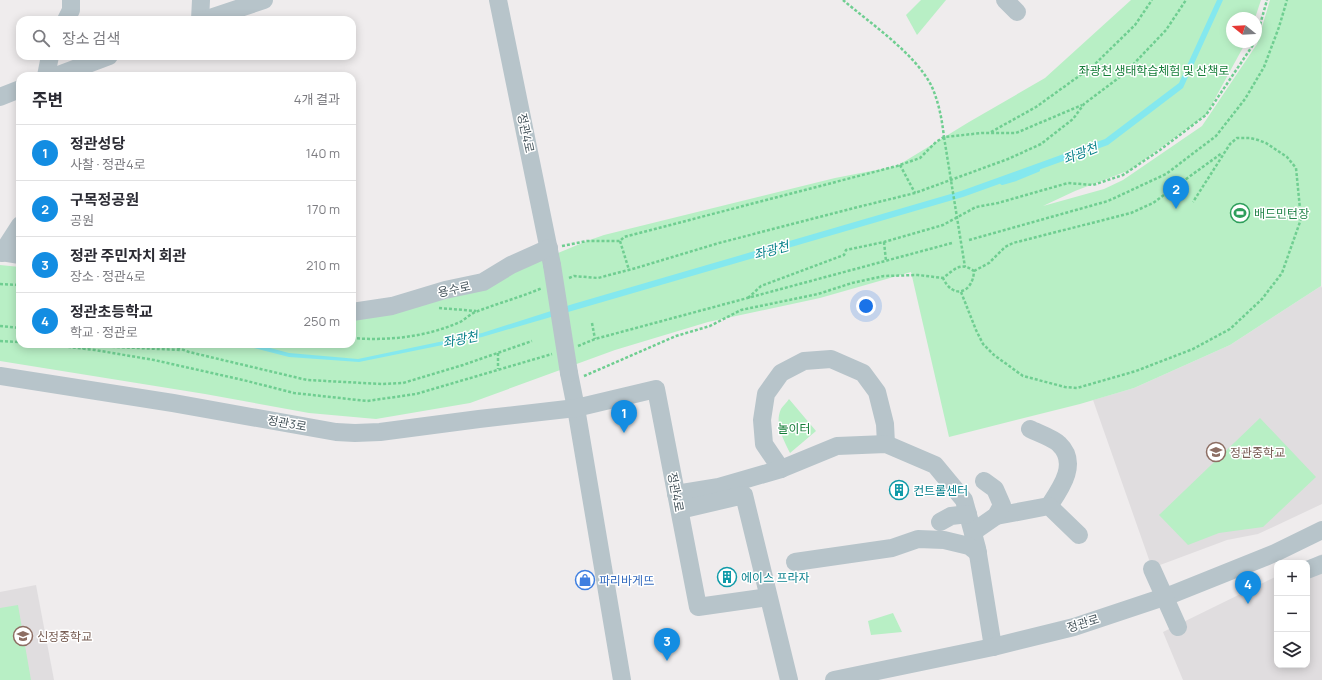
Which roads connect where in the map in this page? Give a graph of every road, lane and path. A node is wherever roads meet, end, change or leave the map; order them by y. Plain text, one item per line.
1 (71, 0) edge
2 (201, 0) edge
3 (264, 0) edge
4 (498, 0) edge
5 (843, 0) edge
6 (1152, 0) edge
7 (1186, 0) edge
8 (1267, 0) edge
9 (1287, 0) edge
10 (68, 16) edge
11 (200, 16) edge
12 (216, 16) edge
13 (1262, 18) edge
14 (1251, 48) edge
15 (49, 60) edge
16 (98, 60) edge
17 (47, 72) edge
18 (67, 72) edge
19 (16, 91) edge
20 (0, 97) edge
21 (1084, 104) junction
22 (990, 132) junction
23 (944, 137) junction
24 (1224, 152) junction
25 (900, 165) junction
26 (915, 193) junction
27 (1193, 202) dead end
28 (16, 230) edge
29 (969, 240) dead end
30 (620, 241) junction
31 (884, 242) junction
32 (952, 243) dead end
33 (549, 248) junction
34 (1, 252) edge
35 (16, 254) edge
36 (886, 261) junction
37 (966, 267) junction
38 (629, 270) junction
39 (974, 271) junction
40 (943, 278) junction
41 (567, 279) dead end
42 (0, 284) edge
43 (16, 285) edge
44 (545, 287) dead end
45 (961, 292) junction
46 (748, 298) junction
47 (356, 311) edge
48 (592, 323) dead end
49 (0, 326) edge
50 (16, 328) edge
51 (356, 338) edge
52 (595, 339) junction
53 (0, 341) edge
54 (532, 341) dead end
55 (16, 342) edge
56 (79, 348) edge
57 (139, 348) edge
58 (179, 348) edge
59 (573, 348) dead end
60 (184, 350) junction
61 (558, 352) dead end
62 (498, 353) junction
63 (498, 369) junction
64 (576, 375) junction
65 (0, 376) edge
66 (576, 408) junction
67 (1030, 429) dead end
68 (886, 444) junction
69 (781, 469) junction
70 (984, 481) dead end
71 (678, 502) junction
72 (1049, 506) junction
73 (968, 514) junction
74 (996, 516) junction
75 (940, 522) dead end
76 (1322, 530) edge
77 (973, 532) junction
78 (1079, 535) dead end
79 (978, 553) junction
80 (795, 562) dead end
81 (1322, 564) edge
82 (1152, 569) dead end
83 (1310, 569) edge
84 (768, 597) junction
85 (1178, 627) dead end
86 (993, 647) junction
87 (622, 680) edge
88 (789, 680) edge
89 (834, 680) edge

1 - 10 street
2 - 11 street
3 - 12 street
4 - 33 street, 정관4로
5 - 23 path
6 - 22 path
7 - 21 path
8 - 13 path
9 - 29 path
14 - 31 path
15 - 17 street
16 - 18 street
19 - 20 street
21 - 22 path
21 - 26 path
22 - 23 path
23 - 25 path
23 - 37 path, bridge
24 - 27 path
24 - 39 path
24 - 45 path
25 - 26 path
25 - 30 path
26 - 38 path
28 - 34 street
30 - 33 path
30 - 38 path
31 - 36 path
31 - 46 path
32 - 36 path
33 - 47 street, 용수로
33 - 64 street, 정관4로, bridge
34 - 35 street
36 - 46 path
37 - 39 path
37 - 40 path
38 - 41 path
39 - 45 path
40 - 45 path
40 - 64 path
42 - 43 path
44 - 51 path
46 - 52 path
48 - 52 path
49 - 50 path
52 - 59 path
53 - 55 path
54 - 62 path
56 - 63 path
57 - 60 path
58 - 60 path
60 - 62 path
61 - 63 path
62 - 63 path
64 - 66 street
65 - 66 street, 정관3로
66 - 71 street, 정관4로
66 - 87 street
67 - 72 street
68 - 69 street
68 - 69 street
68 - 73 street
69 - 71 street
70 - 74 street
71 - 84 street
71 - 84 street, 정관4로
72 - 74 street
72 - 78 street
73 - 75 street
73 - 77 street
74 - 77 street
76 - 86 street, 정관로
77 - 79 street
79 - 80 street
79 - 86 street
81 - 83 street
82 - 85 street, bridge
84 - 88 street
86 - 89 street, 정관로

